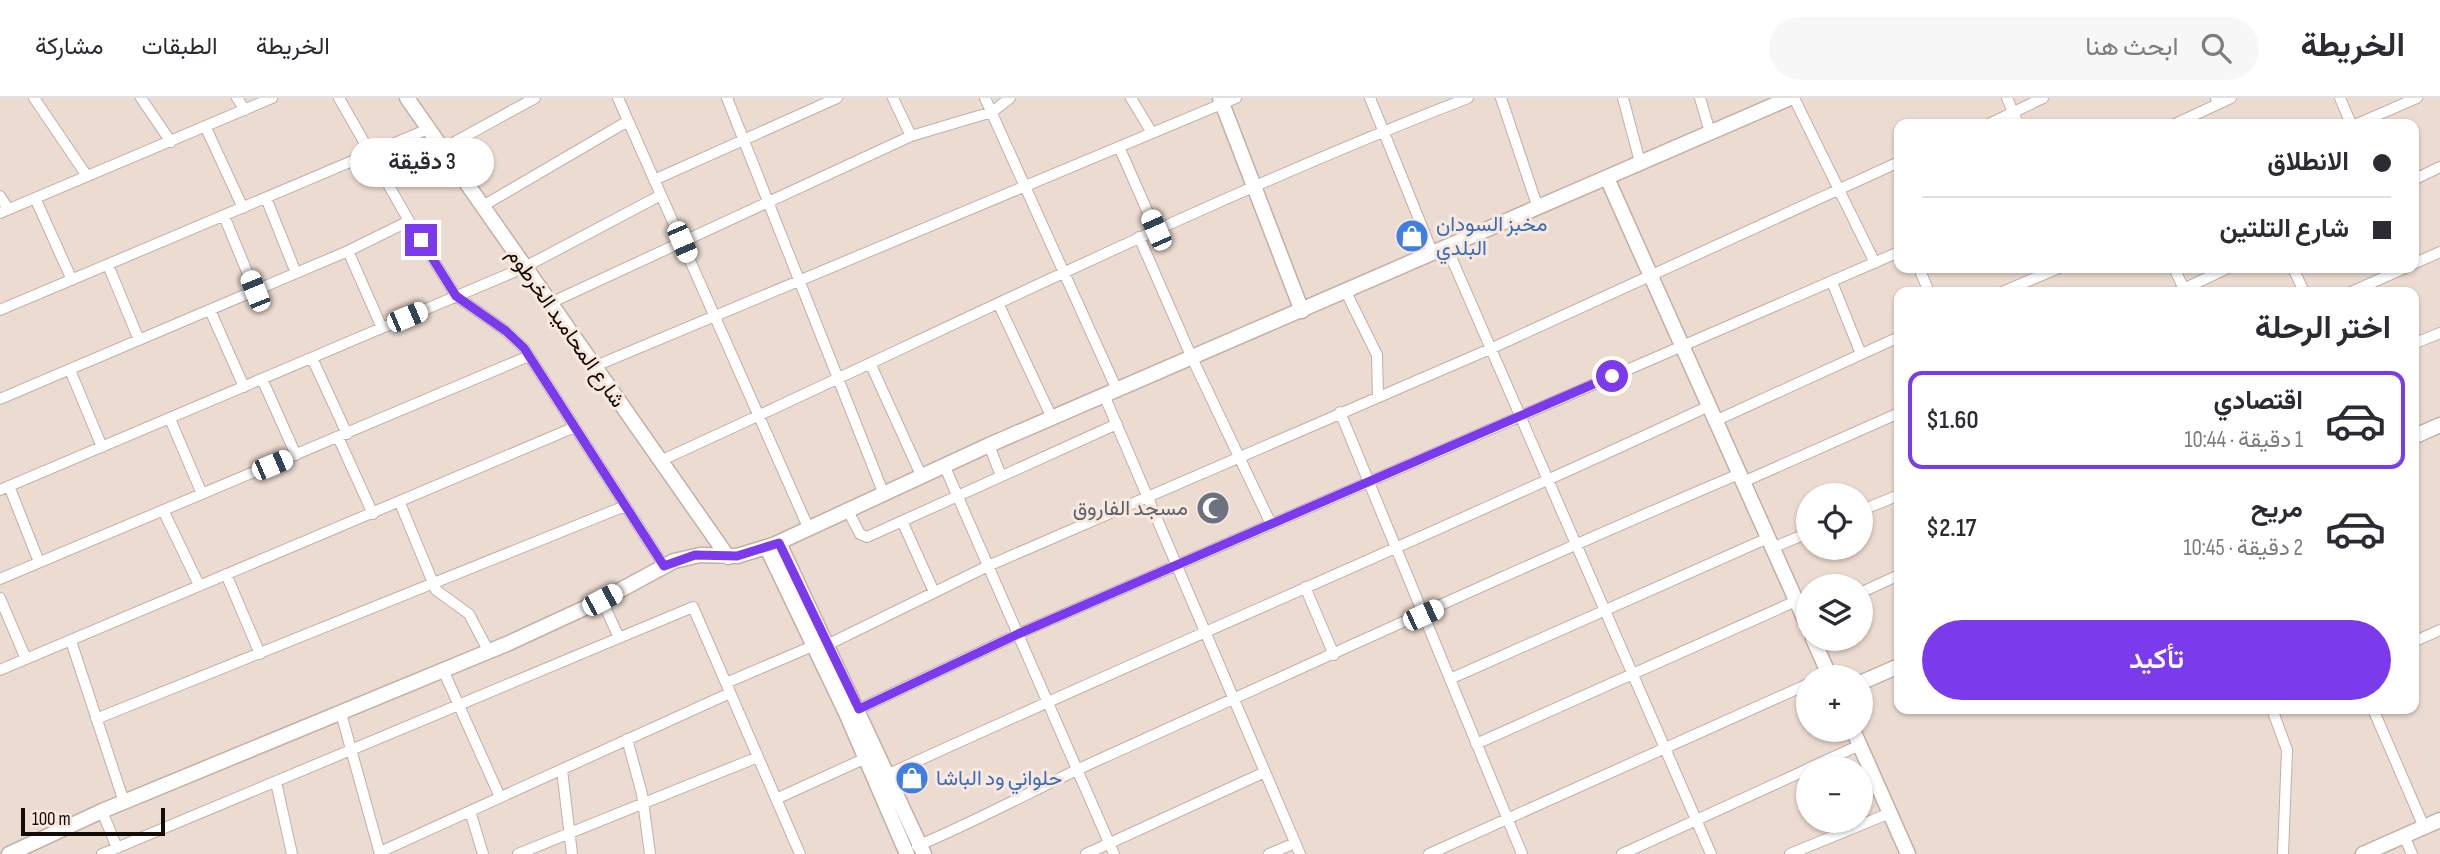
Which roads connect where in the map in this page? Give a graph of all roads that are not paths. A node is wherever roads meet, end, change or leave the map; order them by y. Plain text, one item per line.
1 (34, 98) edge
2 (141, 98) edge
3 (237, 98) edge
4 (272, 98) edge
5 (339, 98) edge
6 (407, 98) edge
7 (535, 98) edge
8 (618, 98) edge
9 (727, 98) edge
10 (837, 98) edge
11 (893, 98) edge
12 (985, 98) edge
13 (1010, 98) edge
14 (1131, 98) edge
15 (1370, 98) edge
16 (1468, 98) edge
17 (1501, 98) edge
18 (1623, 98) edge
19 (1700, 98) edge
20 (2007, 98) edge
21 (2043, 98) edge
22 (2231, 98) edge
23 (2340, 98) edge
24 (2417, 98) edge
25 (1785, 99) edge
26 (1226, 100) edge
27 (2217, 101) edge
28 (246, 110) junction
29 (992, 112) junction
30 (2014, 114) junction
31 (2002, 119) edge
32 (2016, 119) edge
33 (2184, 119) edge
34 (2349, 119) edge
35 (2369, 119) edge
36 (628, 121) junction
37 (206, 128) junction
38 (428, 129) junction
39 (1383, 131) junction
40 (1710, 132) junction
41 (1152, 133) junction
42 (911, 136) junction
43 (744, 140) junction
44 (171, 142) junction
45 (442, 149) junction
46 (1120, 149) junction
47 (371, 152) junction
48 (1640, 162) junction
49 (1894, 164) edge
50 (2440, 167) edge
51 (87, 176) junction
52 (2419, 177) edge
53 (1607, 178) junction
54 (654, 180) junction
55 (1026, 184) junction
56 (1254, 187) junction
57 (1839, 188) junction
58 (661, 195) junction
59 (0, 196) edge
60 (35, 198) junction
61 (267, 198) junction
62 (767, 203) junction
63 (481, 207) junction
64 (243, 208) junction
65 (1538, 208) junction
66 (4, 211) edge
67 (224, 216) junction
68 (409, 222) junction
69 (1156, 230) junction
70 (1139, 237) junction
71 (682, 242) junction
72 (348, 251) junction
73 (1440, 251) junction
74 (2440, 252) edge
75 (1894, 254) edge
76 (2419, 261) edge
77 (1875, 263) junction
78 (108, 265) junction
79 (523, 268) junction
80 (1065, 272) junction
81 (296, 273) junction
82 (2047, 273) edge
83 (2218, 273) edge
84 (2394, 273) edge
85 (1651, 276) junction
86 (72, 280) junction
87 (797, 280) junction
88 (1832, 282) junction
89 (2014, 287) edge
90 (2188, 287) edge
91 (2362, 287) edge
92 (255, 291) junction
93 (1346, 292) junction
94 (456, 296) junction
95 (548, 304) junction
96 (999, 305) junction
97 (0, 310) edge
98 (210, 310) junction
99 (1302, 311) junction
100 (713, 315) junction
101 (382, 328) junction
102 (2440, 333) edge
103 (1894, 339) edge
104 (139, 341) junction
105 (2419, 342) edge
106 (1682, 345) junction
107 (1489, 349) junction
108 (1861, 354) junction
109 (529, 356) junction
110 (312, 358) junction
111 (1192, 358) junction
112 (870, 363) junction
113 (593, 367) junction
114 (70, 370) junction
115 (262, 379) junction
116 (836, 380) junction
117 (244, 387) junction
118 (1111, 392) junction
119 (1378, 396) junction
120 (0, 399) edge
121 (1709, 406) junction
122 (1340, 412) junction
123 (1894, 415) edge
124 (757, 417) junction
125 (1052, 418) junction
126 (1518, 418) junction
127 (170, 419) junction
128 (1715, 421) junction
129 (1117, 424) junction
130 (575, 427) junction
131 (2439, 428) edge
132 (2419, 435) edge
133 (342, 436) junction
134 (989, 445) junction
135 (102, 447) junction
136 (296, 455) junction
137 (1241, 456) junction
138 (660, 461) junction
139 (944, 465) junction
140 (921, 475) junction
141 (1002, 476) junction
142 (1741, 478) junction
143 (1548, 481) junction
144 (1368, 483) junction
145 (4, 488) edge
146 (883, 492) junction
147 (202, 494) junction
148 (958, 496) junction
149 (1150, 497) junction
150 (1894, 497) edge
151 (400, 503) junction
152 (625, 506) junction
153 (1873, 506) edge
154 (847, 509) junction
155 (163, 510) junction
156 (373, 514) junction
157 (902, 521) junction
158 (1271, 524) junction
159 (808, 527) junction
160 (1796, 536) edge
161 (1577, 542) junction
162 (1770, 543) junction
163 (773, 545) junction
164 (1395, 547) junction
165 (728, 557) junction
166 (40, 562) junction
167 (1176, 565) junction
168 (664, 566) junction
169 (988, 566) junction
170 (226, 575) junction
171 (1894, 577) edge
172 (0, 579) edge
173 (434, 584) junction
174 (199, 585) junction
175 (1305, 587) junction
176 (1873, 587) edge
177 (934, 592) junction
178 (0, 598) edge
179 (602, 600) junction
180 (1796, 601) joint
181 (1606, 608) junction
182 (1423, 615) junction
183 (1206, 630) junction
184 (2440, 630) edge
185 (1018, 634) junction
186 (619, 638) junction
187 (2419, 639) edge
188 (71, 641) junction
189 (822, 645) junction
190 (489, 652) junction
191 (260, 654) junction
192 (1334, 655) junction
193 (26, 659) junction
194 (1894, 668) edge
195 (0, 670) edge
196 (443, 670) junction
197 (1635, 675) junction
198 (1873, 677) edge
199 (1450, 679) junction
200 (728, 688) junction
201 (1796, 690) edge
202 (1234, 700) junction
203 (1047, 702) junction
204 (459, 705) junction
205 (859, 709) junction
206 (341, 713) junction
207 (2276, 714) edge
208 (2375, 714) edge
209 (96, 719) junction
210 (627, 739) junction
211 (1859, 742) edge
212 (1476, 744) junction
213 (1860, 745) junction
214 (351, 750) junction
215 (1666, 750) junction
216 (1837, 756) edge
217 (758, 757) junction
218 (866, 758) junction
219 (562, 770) junction
220 (1077, 770) junction
221 (1265, 772) junction
222 (889, 774) junction
223 (1796, 775) edge
224 (276, 782) junction
225 (500, 797) junction
226 (776, 799) junction
227 (124, 802) junction
228 (643, 804) junction
229 (102, 811) junction
230 (470, 811) junction
231 (1890, 813) junction
232 (1508, 819) junction
233 (1697, 820) junction
234 (2440, 820) edge
235 (2424, 827) junction
236 (569, 833) junction
237 (2404, 836) junction
238 (1109, 843) junction
239 (1295, 843) junction
240 (117, 848) junction
241 (922, 849) edge
242 (28, 850) edge
243 (906, 852) edge
244 (380, 853) edge
245 (9, 854) edge
246 (102, 854) edge
247 (292, 854) edge
248 (483, 854) edge
249 (518, 854) edge
250 (572, 854) edge
251 (650, 854) edge
252 (800, 854) edge
253 (1086, 854) edge
254 (1114, 854) edge
255 (1269, 854) edge
256 (1300, 854) edge
257 (1429, 854) edge
258 (1522, 854) edge
259 (1622, 854) edge
260 (1711, 854) edge
261 (1790, 854) edge
262 (1908, 854) edge
263 (2283, 854) edge
264 (2363, 854) edge
265 (2412, 854) edge

1 - 51 street
2 - 44 street
3 - 28 street
4 - 28 street
5 - 47 street
6 - 38 street, شارع المحاميد الخرطوم
7 - 45 street
8 - 36 street
9 - 43 street
10 - 43 street
11 - 42 street
12 - 29 street
13 - 29 street
14 - 41 street
15 - 39 street
16 - 39 street
17 - 65 street
18 - 48 street
19 - 40 street
20 - 30 street
21 - 30 street
22 - 27 street
23 - 34 street
24 - 35 street
25 - 40 street
25 - 57 street
26 - 41 street
26 - 56 street
27 - 33 street
28 - 37 street
29 - 42 street
29 - 55 street
30 - 31 street
30 - 32 street
36 - 54 street
36 - 63 street
37 - 44 street
37 - 64 street
38 - 45 street, شارع المحاميد الخرطوم
38 - 47 street
39 - 56 street
39 - 73 street
40 - 48 street
41 - 46 street
42 - 62 street
43 - 54 street
43 - 62 street
44 - 51 street
45 - 63 street, شارع المحاميد الخرطوم
46 - 55 street
46 - 69 street
47 - 61 street
47 - 68 street
48 - 53 street
49 - 57 street
50 - 52 street
51 - 60 street
53 - 65 street
53 - 85 street
54 - 58 street
55 - 80 street
55 - 87 street
56 - 69 street
56 - 99 street
57 - 77 street
57 - 85 street
58 - 71 street
58 - 79 street
59 - 66 street
60 - 66 street
60 - 86 street
61 - 64 street
61 - 81 street
62 - 71 street
62 - 87 street
63 - 79 street, شارع المحاميد الخرطوم
64 - 67 street
65 - 73 street
67 - 78 street
67 - 92 street
68 - 72 street
68 - 94 street
69 - 70 street
70 - 80 street
70 - 111 street
71 - 95 street
71 - 100 street
72 - 81 street
72 - 101 street
73 - 93 street
73 - 107 street
74 - 76 street
75 - 77 street
77 - 88 street
78 - 86 street
78 - 104 street
79 - 94 street
79 - 95 street, شارع المحاميد الخرطوم
80 - 96 street
80 - 118 street
81 - 92 street
82 - 89 street
83 - 90 street
84 - 91 street
85 - 106 street
85 - 107 street
86 - 97 street
87 - 100 street
87 - 116 street
88 - 106 street
88 - 108 street
92 - 98 street
93 - 99 street
93 - 119 street
94 - 101 street
94 - 109 street
95 - 113 street, شارع المحاميد الخرطوم
96 - 112 street
96 - 125 street
98 - 104 street
98 - 117 street
99 - 111 street
100 - 113 street
100 - 124 street
101 - 110 street
102 - 105 street
103 - 108 street
104 - 114 street
106 - 121 street
106 - 126 street
107 - 119 street
107 - 126 street
108 - 128 street
109 - 130 street
109 - 133 street
110 - 115 street
110 - 133 street
111 - 118 street
111 - 137 street
112 - 116 street
112 - 140 street
113 - 138 street, شارع المحاميد الخرطوم
114 - 120 street
114 - 135 street
115 - 117 street
115 - 136 street
116 - 124 street
116 - 146 street
117 - 127 street
118 - 125 street
118 - 129 street
119 - 122 street
121 - 128 street
121 - 143 street
122 - 137 street
122 - 144 street
123 - 142 street
124 - 138 street
124 - 159 street
125 - 134 street
126 - 143 street
126 - 144 street
127 - 135 street
127 - 147 street
128 - 142 street
129 - 141 street
129 - 149 street
130 - 151 street
130 - 152 street
131 - 132 street
133 - 136 street
133 - 156 street
134 - 139 street
134 - 141 street
135 - 145 street
136 - 147 street
137 - 149 street
137 - 158 street
138 - 165 street, شارع المحاميد الخرطوم
139 - 140 street
139 - 148 street
140 - 146 street
141 - 148 street
142 - 161 street
142 - 162 street
143 - 161 street
143 - 164 street
144 - 158 street
144 - 164 street
145 - 166 street
146 - 154 street
147 - 155 street
148 - 157 street
148 - 169 street
149 - 167 street
149 - 169 street
150 - 153 street
151 - 156 street
151 - 173 street
152 - 168 street
152 - 173 street
154 - 157 street
154 - 159 street
155 - 166 street
155 - 174 street
156 - 170 street
157 - 177 street
158 - 167 street
159 - 163 street
160 - 162 street
161 - 181 street
161 - 182 street
162 - 180 street
162 - 181 street
163 - 165 street
163 - 189 street
164 - 175 street
164 - 182 street
165 - 168 street
166 - 172 street
167 - 183 street
167 - 185 street
168 - 179 street
169 - 177 street
169 - 185 street
170 - 174 street
170 - 191 street
171 - 176 street
173 - 190 street
173 - 191 street
174 - 188 street
175 - 183 street
175 - 192 street
177 - 189 street
178 - 193 street
179 - 186 street
179 - 190 street
180 - 197 street
181 - 197 street
181 - 199 street
182 - 192 street
182 - 199 street
183 - 202 street
183 - 203 street
184 - 187 street
185 - 203 street
185 - 205 street
186 - 200 street
186 - 204 street
188 - 193 street
188 - 209 street
189 - 200 street
189 - 205 street
189 - 218 street
190 - 196 street
191 - 209 street
192 - 202 street
193 - 195 street
194 - 198 street
196 - 204 street
196 - 206 street
197 - 212 street
197 - 215 street
199 - 212 street
200 - 210 street
200 - 217 street
201 - 215 street
202 - 220 street
202 - 221 street
203 - 220 street
203 - 222 street
204 - 214 street
204 - 225 street
205 - 222 street
206 - 214 street
206 - 227 street
207 - 263 street
208 - 235 street
209 - 227 street
210 - 219 street
210 - 228 street
211 - 213 street
212 - 232 street
213 - 216 street
213 - 231 street
214 - 224 street
214 - 244 street
215 - 232 street
215 - 233 street
217 - 226 street
217 - 228 street
218 - 226 street
218 - 243 street
219 - 225 street
219 - 236 street
220 - 238 street
220 - 241 street
221 - 238 street
221 - 239 street
222 - 241 street
223 - 233 street
224 - 240 street
224 - 247 street
225 - 230 street
226 - 252 street
227 - 229 street
228 - 236 street
228 - 251 street
229 - 240 street
229 - 242 street
230 - 244 street
230 - 248 street
231 - 261 street
231 - 262 street
232 - 257 street
232 - 258 street
233 - 259 street
233 - 260 street
234 - 235 street
235 - 237 street
236 - 249 street
236 - 250 street
237 - 264 street
237 - 265 street
238 - 253 street
238 - 254 street
239 - 255 street
239 - 256 street
240 - 246 street
241 - 243 street
242 - 245 street

